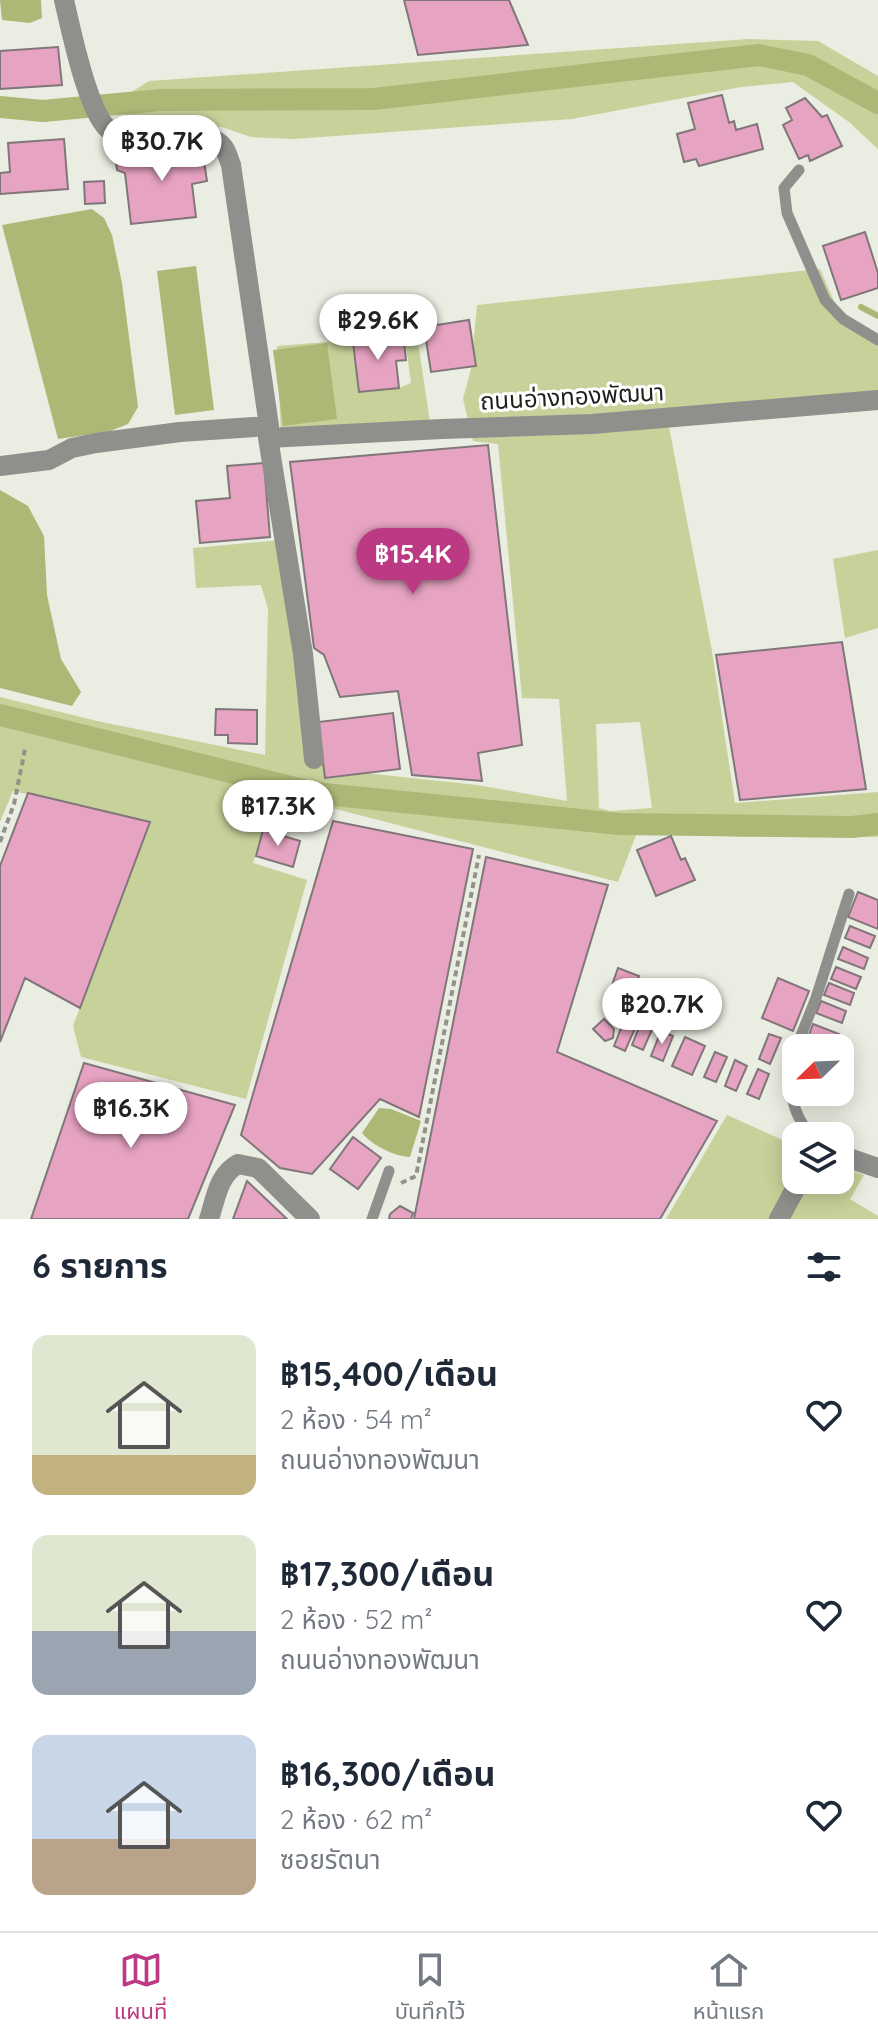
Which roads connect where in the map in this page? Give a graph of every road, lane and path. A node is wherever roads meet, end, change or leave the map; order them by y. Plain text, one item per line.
1 (64, 0) edge
2 (799, 170) dead end
3 (878, 340) edge
4 (878, 400) edge
5 (269, 432) junction
6 (0, 466) edge
7 (25, 749) dead end
8 (314, 759) dead end
9 (0, 842) edge
10 (479, 855) dead end
11 (849, 894) dead end
12 (802, 1034) edge
13 (854, 1160) edge
14 (878, 1168) edge
15 (389, 1171) dead end
16 (383, 1188) junction
17 (792, 1194) edge
18 (209, 1219) edge
19 (310, 1219) edge
20 (372, 1219) edge
21 (779, 1219) edge

1 - 5 street
2 - 3 lane
4 - 5 street, ถนนอ่างทองพัฒนา
5 - 6 street, ถนนอ่างทองพัฒนา
5 - 8 street
7 - 9 path
10 - 16 path
11 - 12 lane
13 - 14 street
15 - 16 lane
16 - 20 lane
17 - 21 street
18 - 19 street

